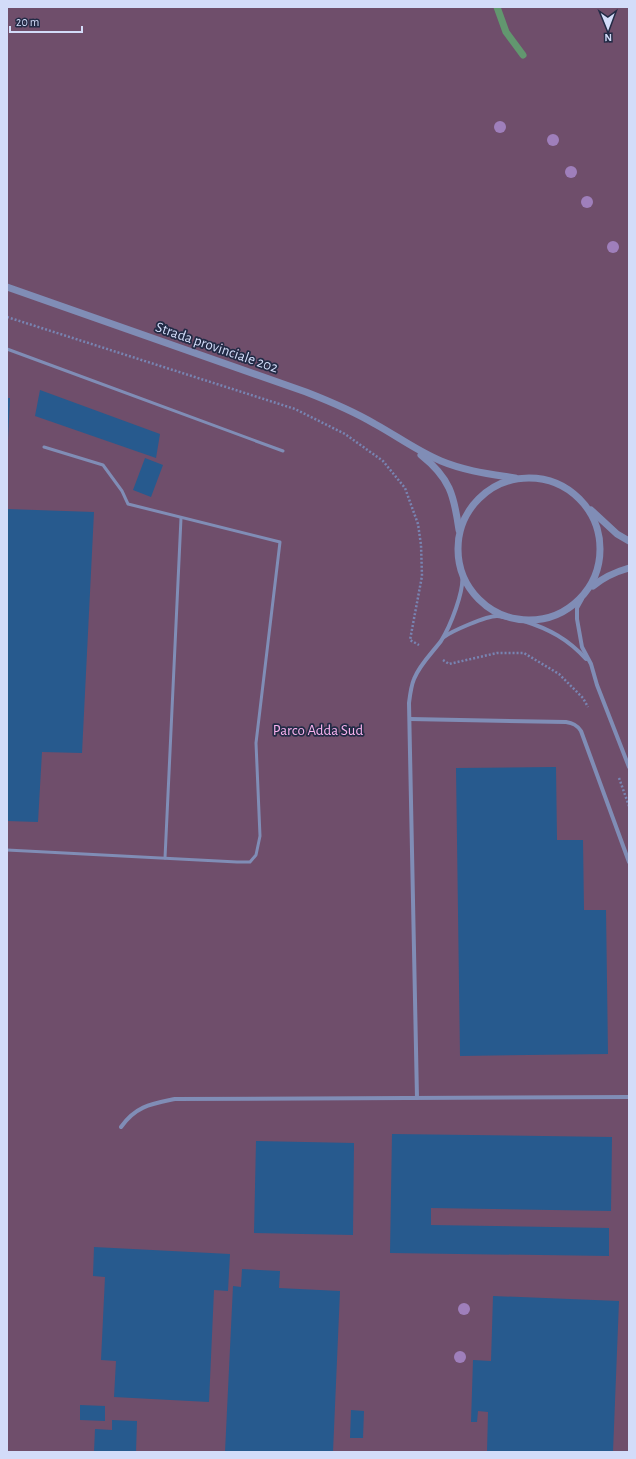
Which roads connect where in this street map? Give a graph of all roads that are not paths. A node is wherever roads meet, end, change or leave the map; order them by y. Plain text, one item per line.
1 (7, 287) edge
2 (7, 350) edge
3 (44, 447) dead end
4 (412, 447) junction
5 (283, 452) dead end
6 (516, 478) junction
7 (588, 507) junction
8 (181, 518) junction
9 (459, 532) junction
10 (629, 541) edge
11 (629, 568) edge
12 (462, 574) junction
13 (586, 592) junction
14 (582, 599) junction
15 (509, 618) junction
16 (524, 621) junction
17 (441, 640) junction
18 (591, 664) junction
19 (410, 719) junction
20 (629, 767) edge
21 (7, 850) edge
22 (166, 858) junction
23 (629, 862) edge
24 (629, 1096) edge
25 (417, 1098) junction
26 (121, 1127) dead end

1 - 4 street, Strada provinciale 202
2 - 5 lane
3 - 8 lane
4 - 6 street, Strada provinciale 202
4 - 9 street, Strada provinciale 202
6 - 7 street, Strada provinciale 202
6 - 9 street, Strada provinciale 202
7 - 10 street, Strada provinciale 202
7 - 13 street, Strada provinciale 202
8 - 22 lane
8 - 22 lane
9 - 12 street, Strada provinciale 202
11 - 13 street, Strada provinciale 202
12 - 15 street, Strada provinciale 202
12 - 17 street
13 - 14 street, Strada provinciale 202
14 - 16 street, Strada provinciale 202
14 - 18 street
15 - 16 street, Strada provinciale 202
15 - 17 street
16 - 18 street
17 - 19 street
18 - 20 street
19 - 23 street
19 - 25 street
21 - 22 lane
24 - 25 street
25 - 26 street

